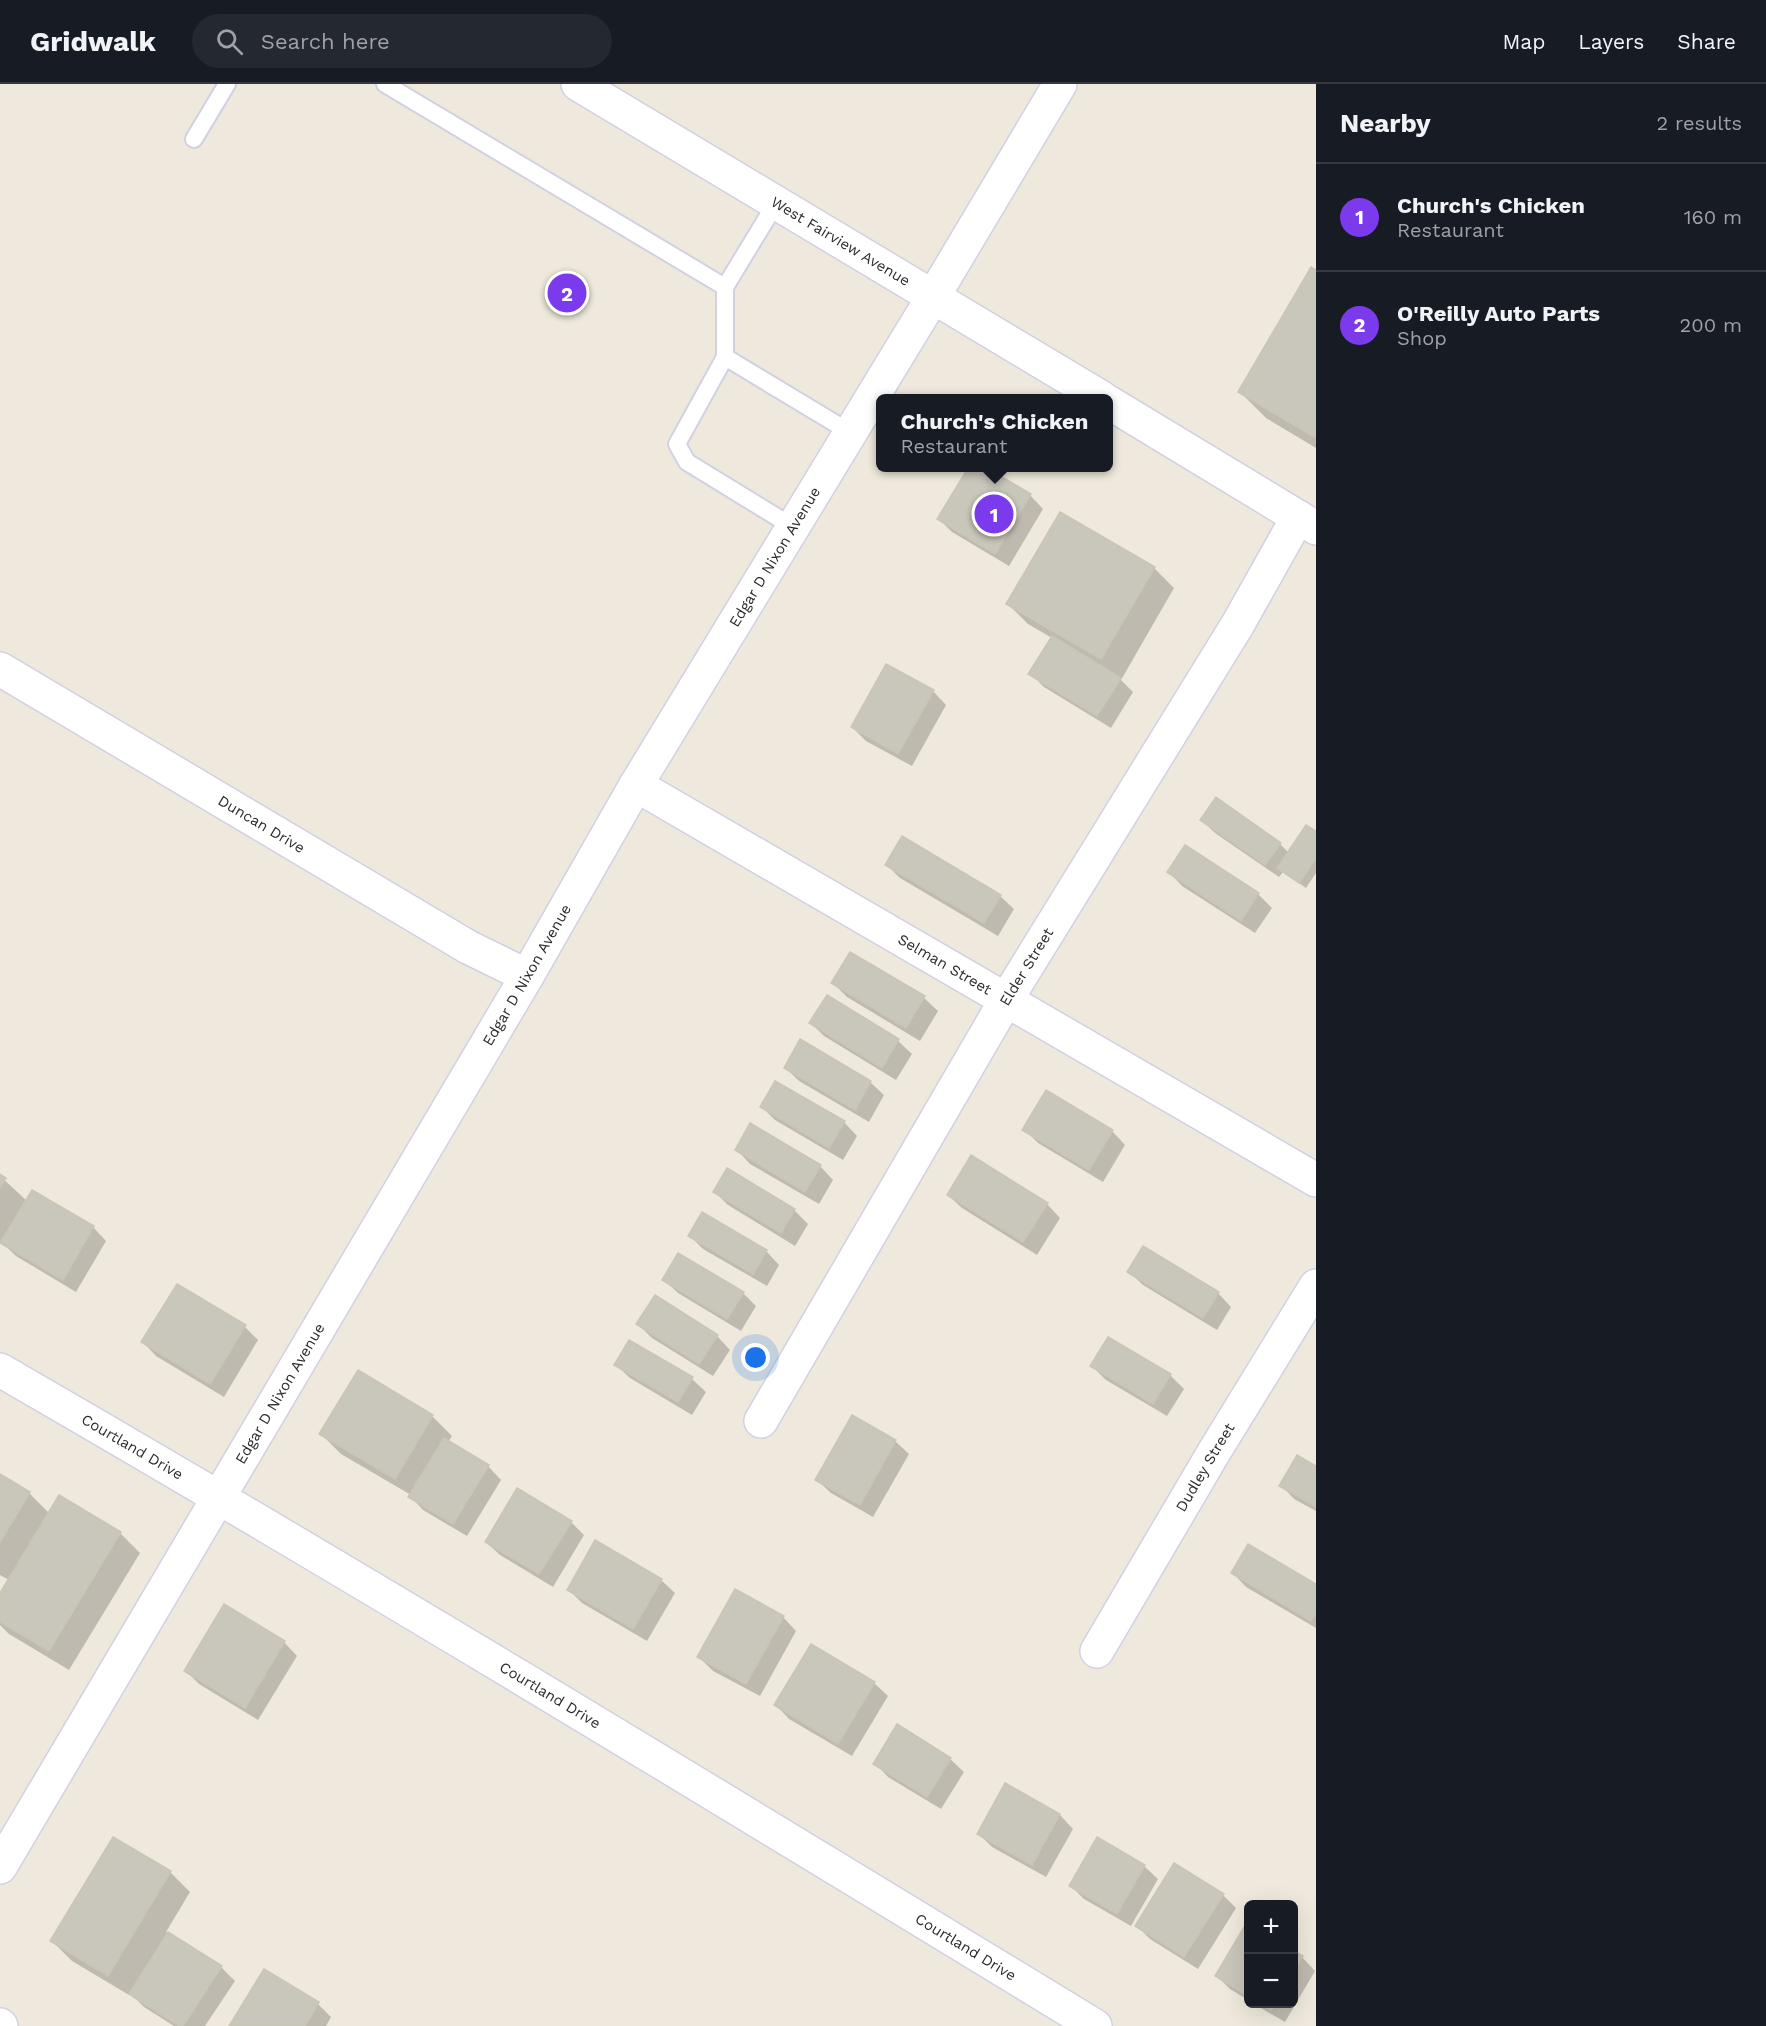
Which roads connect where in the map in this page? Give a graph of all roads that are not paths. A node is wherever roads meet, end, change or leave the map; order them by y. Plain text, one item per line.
1 (227, 84) edge
2 (385, 84) edge
3 (578, 84) edge
4 (1060, 84) edge
5 (194, 139) dead end
6 (776, 202) junction
7 (726, 287) junction
8 (933, 297) junction
9 (725, 357) junction
10 (1094, 394) edge
11 (1113, 405) edge
12 (851, 433) junction
13 (1307, 522) edge
14 (793, 527) junction
15 (0, 669) edge
16 (636, 786) junction
17 (527, 976) junction
18 (1006, 1000) junction
19 (1316, 1180) edge
20 (1316, 1287) edge
21 (0, 1370) edge
22 (761, 1421) dead end
23 (220, 1497) junction
24 (1097, 1651) dead end
25 (0, 1867) edge
26 (1095, 2026) edge

1 - 5 lane
2 - 7 lane
3 - 6 street, West Fairview Avenue
4 - 8 street, Edgar D Nixon Avenue
6 - 7 lane
6 - 8 street, West Fairview Avenue
7 - 9 lane
8 - 10 street, West Fairview Avenue
8 - 12 street, Edgar D Nixon Avenue
9 - 12 lane
9 - 14 lane
11 - 13 street
12 - 14 street, Edgar D Nixon Avenue
13 - 18 street, Elder Street
14 - 16 street, Edgar D Nixon Avenue
15 - 17 street, Duncan Drive
16 - 17 street, Edgar D Nixon Avenue
16 - 18 street, Selman Street
17 - 23 street, Edgar D Nixon Avenue
18 - 19 street, Selman Street
18 - 22 street, Elder Street
20 - 24 street, Dudley Street
21 - 23 street, Courtland Drive
23 - 25 street, Edgar D Nixon Avenue
23 - 26 street, Courtland Drive

